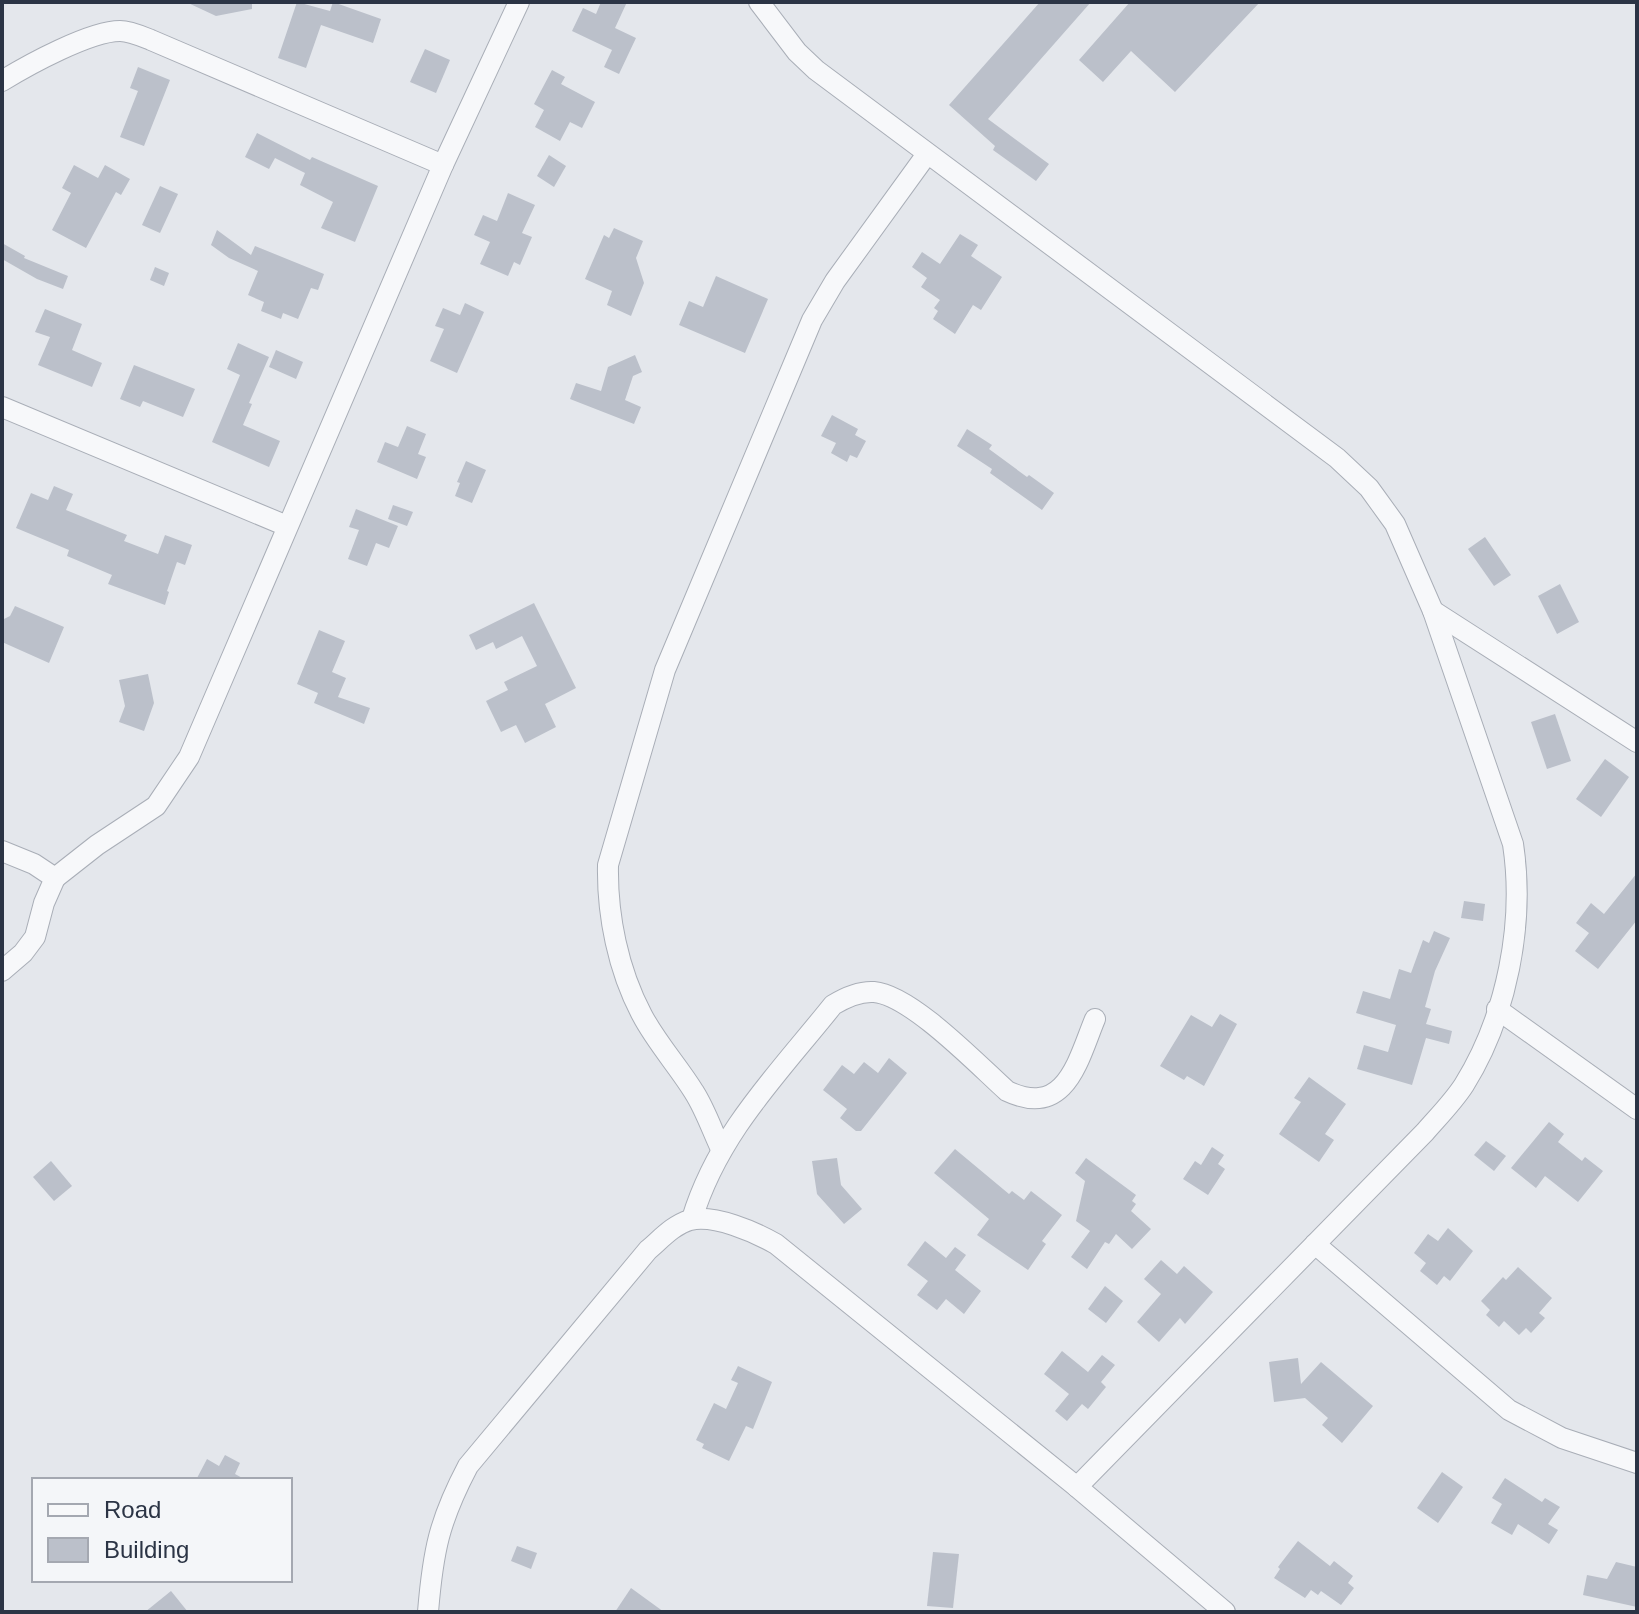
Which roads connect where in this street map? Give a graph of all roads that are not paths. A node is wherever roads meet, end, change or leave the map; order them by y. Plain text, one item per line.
1 (519, 2) edge
2 (759, 2) edge
3 (2, 81) edge
4 (927, 154) junction
5 (443, 165) junction
6 (2, 407) edge
7 (287, 526) junction
8 (1433, 611) junction
9 (1637, 742) edge
10 (2, 851) edge
11 (55, 878) junction
12 (2, 971) edge
13 (1497, 1009) junction
14 (1095, 1019) dead end
15 (1637, 1109) edge
16 (721, 1149) junction
17 (692, 1219) junction
18 (1315, 1244) junction
19 (1637, 1463) edge
20 (1077, 1487) junction
21 (428, 1612) edge
22 (1225, 1612) edge

1 - 5 street
2 - 4 street
3 - 5 street
4 - 8 street
4 - 16 street
5 - 7 street
6 - 7 street
7 - 11 street
8 - 9 street
8 - 13 street
10 - 11 street
11 - 12 street
13 - 15 street
13 - 18 street
14 - 16 street
16 - 17 street
17 - 20 street
17 - 21 street
18 - 19 street
18 - 20 street
20 - 22 street

